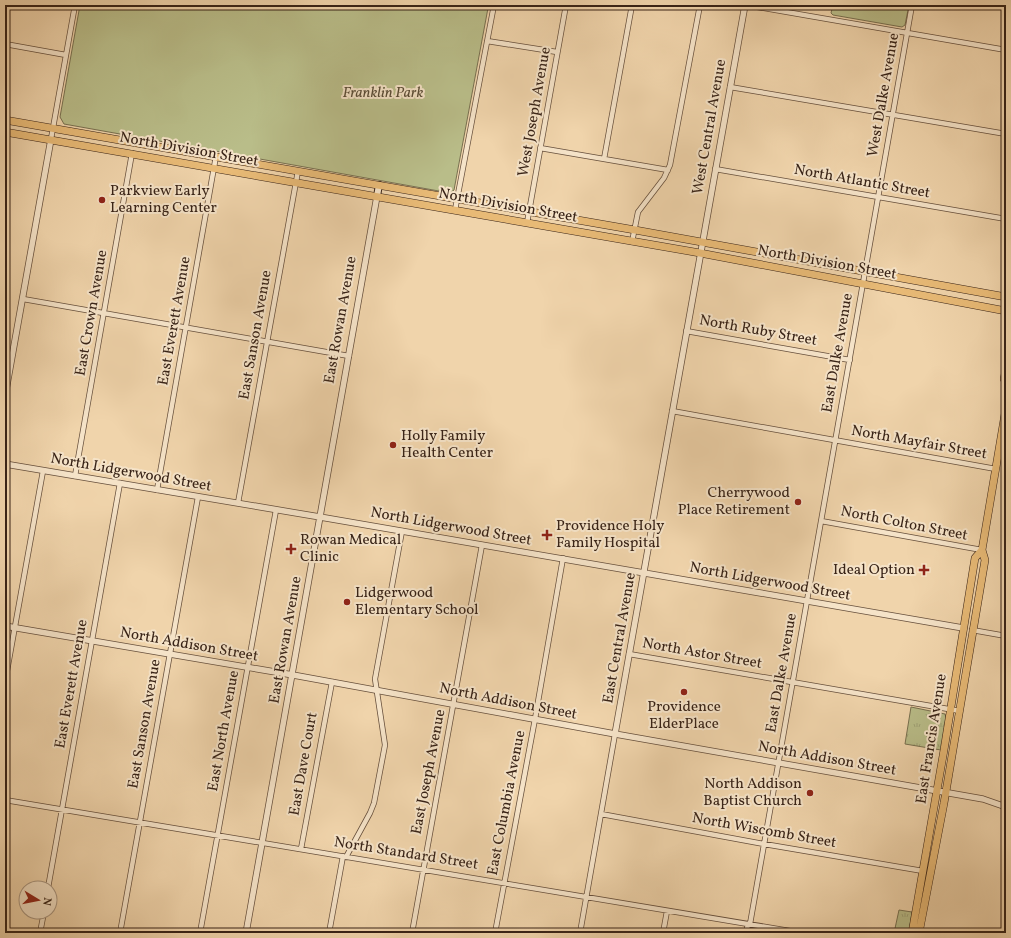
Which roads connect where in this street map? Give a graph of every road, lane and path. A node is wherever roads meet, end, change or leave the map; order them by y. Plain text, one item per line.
1 (75, 5) edge
2 (494, 5) edge
3 (566, 5) edge
4 (632, 5) edge
5 (700, 5) edge
6 (745, 5) edge
7 (912, 5) edge
8 (907, 33) junction
9 (487, 41) junction
10 (5, 44) edge
11 (1006, 50) edge
12 (557, 52) junction
13 (66, 54) junction
14 (730, 87) junction
15 (892, 115) junction
16 (5, 120) edge
17 (53, 128) junction
18 (5, 132) edge
19 (1006, 134) edge
20 (51, 139) junction
21 (540, 148) junction
22 (132, 153) junction
23 (216, 156) junction
24 (604, 159) junction
25 (214, 168) junction
26 (715, 169) junction
27 (668, 170) junction
28 (298, 171) junction
29 (296, 182) junction
30 (379, 185) junction
31 (377, 196) junction
32 (878, 197) junction
33 (458, 199) junction
34 (455, 210) junction
35 (530, 212) junction
36 (1006, 219) edge
37 (527, 223) junction
38 (635, 230) junction
39 (632, 242) junction
40 (702, 242) junction
41 (700, 253) junction
42 (865, 271) junction
43 (863, 283) junction
44 (1006, 297) edge
45 (22, 299) junction
46 (1006, 311) edge
47 (104, 313) junction
48 (186, 328) junction
49 (686, 331) junction
50 (267, 342) junction
51 (349, 356) junction
52 (850, 360) junction
53 (1006, 369) edge
54 (1006, 382) edge
55 (5, 396) edge
56 (1006, 408) edge
57 (672, 411) junction
58 (835, 441) junction
59 (5, 464) edge
60 (996, 469) junction
61 (43, 470) junction
62 (75, 476) junction
63 (120, 483) junction
64 (157, 490) junction
65 (198, 496) junction
66 (238, 503) junction
67 (276, 510) junction
68 (320, 517) junction
69 (821, 520) junction
70 (402, 531) junction
71 (482, 545) junction
72 (982, 550) junction
73 (563, 558) junction
74 (644, 572) junction
75 (807, 601) junction
76 (967, 604) junction
77 (5, 626) edge
78 (15, 628) junction
79 (963, 628) junction
80 (972, 630) junction
81 (1006, 636) edge
82 (92, 641) junction
83 (170, 654) junction
84 (629, 654) junction
85 (968, 660) junction
86 (248, 667) junction
87 (293, 675) junction
88 (5, 682) edge
89 (332, 682) junction
90 (793, 682) junction
91 (377, 690) junction
92 (454, 704) junction
93 (950, 709) junction
94 (960, 711) junction
95 (535, 719) junction
96 (615, 734) junction
97 (779, 763) junction
98 (937, 791) junction
99 (945, 792) junction
100 (5, 800) edge
101 (1006, 807) edge
102 (62, 810) junction
103 (601, 814) junction
104 (140, 823) junction
105 (217, 835) junction
106 (262, 843) junction
107 (764, 844) junction
108 (301, 849) junction
109 (344, 857) junction
110 (423, 869) junction
111 (923, 871) junction
112 (49, 880) edge
113 (504, 882) junction
114 (587, 897) junction
115 (667, 911) junction
116 (42, 920) edge
117 (749, 924) junction
118 (40, 933) edge
119 (120, 933) edge
120 (200, 933) edge
121 (246, 933) edge
122 (329, 933) edge
123 (412, 933) edge
124 (495, 933) edge
125 (580, 933) edge
126 (663, 933) edge
127 (746, 933) edge
128 (802, 933) edge
129 (912, 933) edge
130 (919, 933) edge

1 - 13 street
2 - 9 street
3 - 12 street, West Joseph Avenue
4 - 24 street
5 - 27 street
6 - 8 street
6 - 14 street, West Central Avenue
7 - 8 street, West Dalke Avenue
8 - 11 street
8 - 15 street, West Dalke Avenue
9 - 12 street
9 - 33 street
10 - 13 street
12 - 21 street, West Joseph Avenue
13 - 17 street
14 - 15 street
14 - 26 street, West Central Avenue
15 - 19 street
15 - 32 street, West Dalke Avenue
16 - 17 main road, North Division Street
17 - 20 street
17 - 23 main road, North Division Street
18 - 20 main road, North Division Street
20 - 22 main road, North Division Street
20 - 45 street
21 - 24 street
21 - 35 street, West Joseph Avenue
22 - 25 main road, North Division Street
22 - 47 street, East Crown Avenue
23 - 25 street, East Everett Avenue
23 - 28 main road, North Division Street
24 - 27 street
25 - 29 main road, North Division Street
25 - 48 street, East Everett Avenue
26 - 32 street, North Atlantic Street
26 - 40 street, West Central Avenue
27 - 38 street
28 - 29 street, East Sanson Avenue
28 - 30 main road, North Division Street
29 - 31 main road, North Division Street
29 - 50 street, East Sanson Avenue
30 - 31 main road, East Rowan Avenue
30 - 33 main road, North Division Street
31 - 34 main road, North Division Street
31 - 51 street, East Rowan Avenue
32 - 36 street, North Atlantic Street
32 - 42 street, West Dalke Avenue
33 - 34 street
33 - 35 main road, North Division Street
34 - 37 main road, North Division Street
35 - 37 street, West Joseph Avenue
35 - 38 main road, North Division Street
37 - 39 main road, North Division Street
38 - 39 street
38 - 40 main road, North Division Street
39 - 41 main road, North Division Street
40 - 41 street, West Central Avenue
40 - 42 main road, North Division Street
41 - 43 main road, North Division Street
41 - 49 street, East Central Avenue
42 - 43 street, West Dalke Avenue
42 - 44 main road, North Division Street
43 - 46 main road, North Division Street
43 - 52 street, East Dalke Avenue
45 - 47 street
45 - 55 street
47 - 48 street
47 - 62 street, East Crown Avenue
48 - 50 street
48 - 64 street, East Everett Avenue
49 - 52 street, North Ruby Street
49 - 57 street, East Central Avenue
50 - 51 street
50 - 66 street, East Sanson Avenue
51 - 68 street, East Rowan Avenue
52 - 58 street, East Dalke Avenue
53 - 54 main road
56 - 60 main road, East Francis Avenue
57 - 58 street, North Mayfair Street
57 - 74 street, East Central Avenue
58 - 60 street, North Mayfair Street
58 - 69 street, East Dalke Avenue
59 - 61 street, North Lidgerwood Street
60 - 72 main road, East Francis Avenue
61 - 62 street, North Lidgerwood Street
61 - 78 street
62 - 63 street, North Lidgerwood Street
63 - 64 street, North Lidgerwood Street
63 - 82 street, East Everett Avenue
64 - 65 street, North Lidgerwood Street
65 - 66 street, North Lidgerwood Street
65 - 83 street, East Sanson Avenue
66 - 67 street, North Lidgerwood Street
67 - 68 street, North Lidgerwood Street
67 - 86 street, East North Avenue
68 - 70 street, North Lidgerwood Street
68 - 87 street, East Rowan Avenue
69 - 72 street, North Colton Street
69 - 75 street, East Dalke Avenue
70 - 71 street, North Lidgerwood Street
70 - 91 street
71 - 73 street, North Lidgerwood Street
71 - 92 street, East Joseph Avenue
72 - 76 main road, East Francis Avenue
72 - 80 main road, East Francis Avenue
73 - 74 street, North Lidgerwood Street
73 - 95 street, East Columbia Avenue
74 - 75 street, North Lidgerwood Street
74 - 84 street, East Central Avenue
75 - 79 street, North Lidgerwood Street
75 - 90 street, East Dalke Avenue
76 - 79 main road, East Francis Avenue
76 - 80 main road
77 - 78 street, North Addison Street
78 - 82 street, North Addison Street
78 - 88 street
79 - 85 main road
79 - 93 main road, East Francis Avenue
80 - 81 street
80 - 85 main road, East Francis Avenue
82 - 83 street, North Addison Street
82 - 102 street, East Everett Avenue
83 - 86 street, North Addison Street
83 - 104 street, East Sanson Avenue
84 - 90 street, North Astor Street
84 - 96 street, East Central Avenue
85 - 94 main road, East Francis Avenue
86 - 87 street, North Addison Street
86 - 105 street, East North Avenue
87 - 89 street, North Addison Street
87 - 106 street, East Rowan Avenue
89 - 91 street, North Addison Street
89 - 108 street, East Dave Court
90 - 93 street, North Astor Street
90 - 97 street, East Dalke Avenue
91 - 92 street, North Addison Street
91 - 109 street
92 - 95 street, North Addison Street
92 - 110 street, East Joseph Avenue
93 - 94 street, North Astor Street
93 - 98 main road, East Francis Avenue
94 - 99 main road, East Francis Avenue
95 - 96 street, North Addison Street
95 - 113 street, East Columbia Avenue
96 - 97 street, North Addison Street
96 - 103 street, East Central Avenue
97 - 98 street, North Addison Street
97 - 107 street, East Dalke Avenue
98 - 99 street, North Addison Street
98 - 111 main road, East Francis Avenue
99 - 101 street, North Addison Street
99 - 130 main road, East Francis Avenue
100 - 102 street, North Standard Street
102 - 104 street, North Standard Street
102 - 112 street, East Everett Avenue
103 - 107 street, North Wiscomb Street
103 - 114 street, East Central Avenue
104 - 105 street, North Standard Street
104 - 119 street, East Sanson Avenue
105 - 106 street, North Standard Street
105 - 120 street, East North Avenue
106 - 108 street, North Standard Street
106 - 121 street, East Rowan Avenue
107 - 111 street, North Wiscomb Street
107 - 117 street, East Dalke Avenue
108 - 109 street, North Standard Street
109 - 110 street, North Standard Street
109 - 122 street
110 - 113 street, North Standard Street
110 - 123 street, East Joseph Avenue
111 - 129 main road, East Francis Avenue
113 - 114 street, North Standard Street
113 - 124 street, East Columbia Avenue
114 - 115 street, North Standard Street
114 - 125 street, East Central Avenue
115 - 117 street, North Standard Street
115 - 126 street
116 - 118 street
117 - 127 street, East Dalke Avenue
117 - 128 street, North Standard Street

